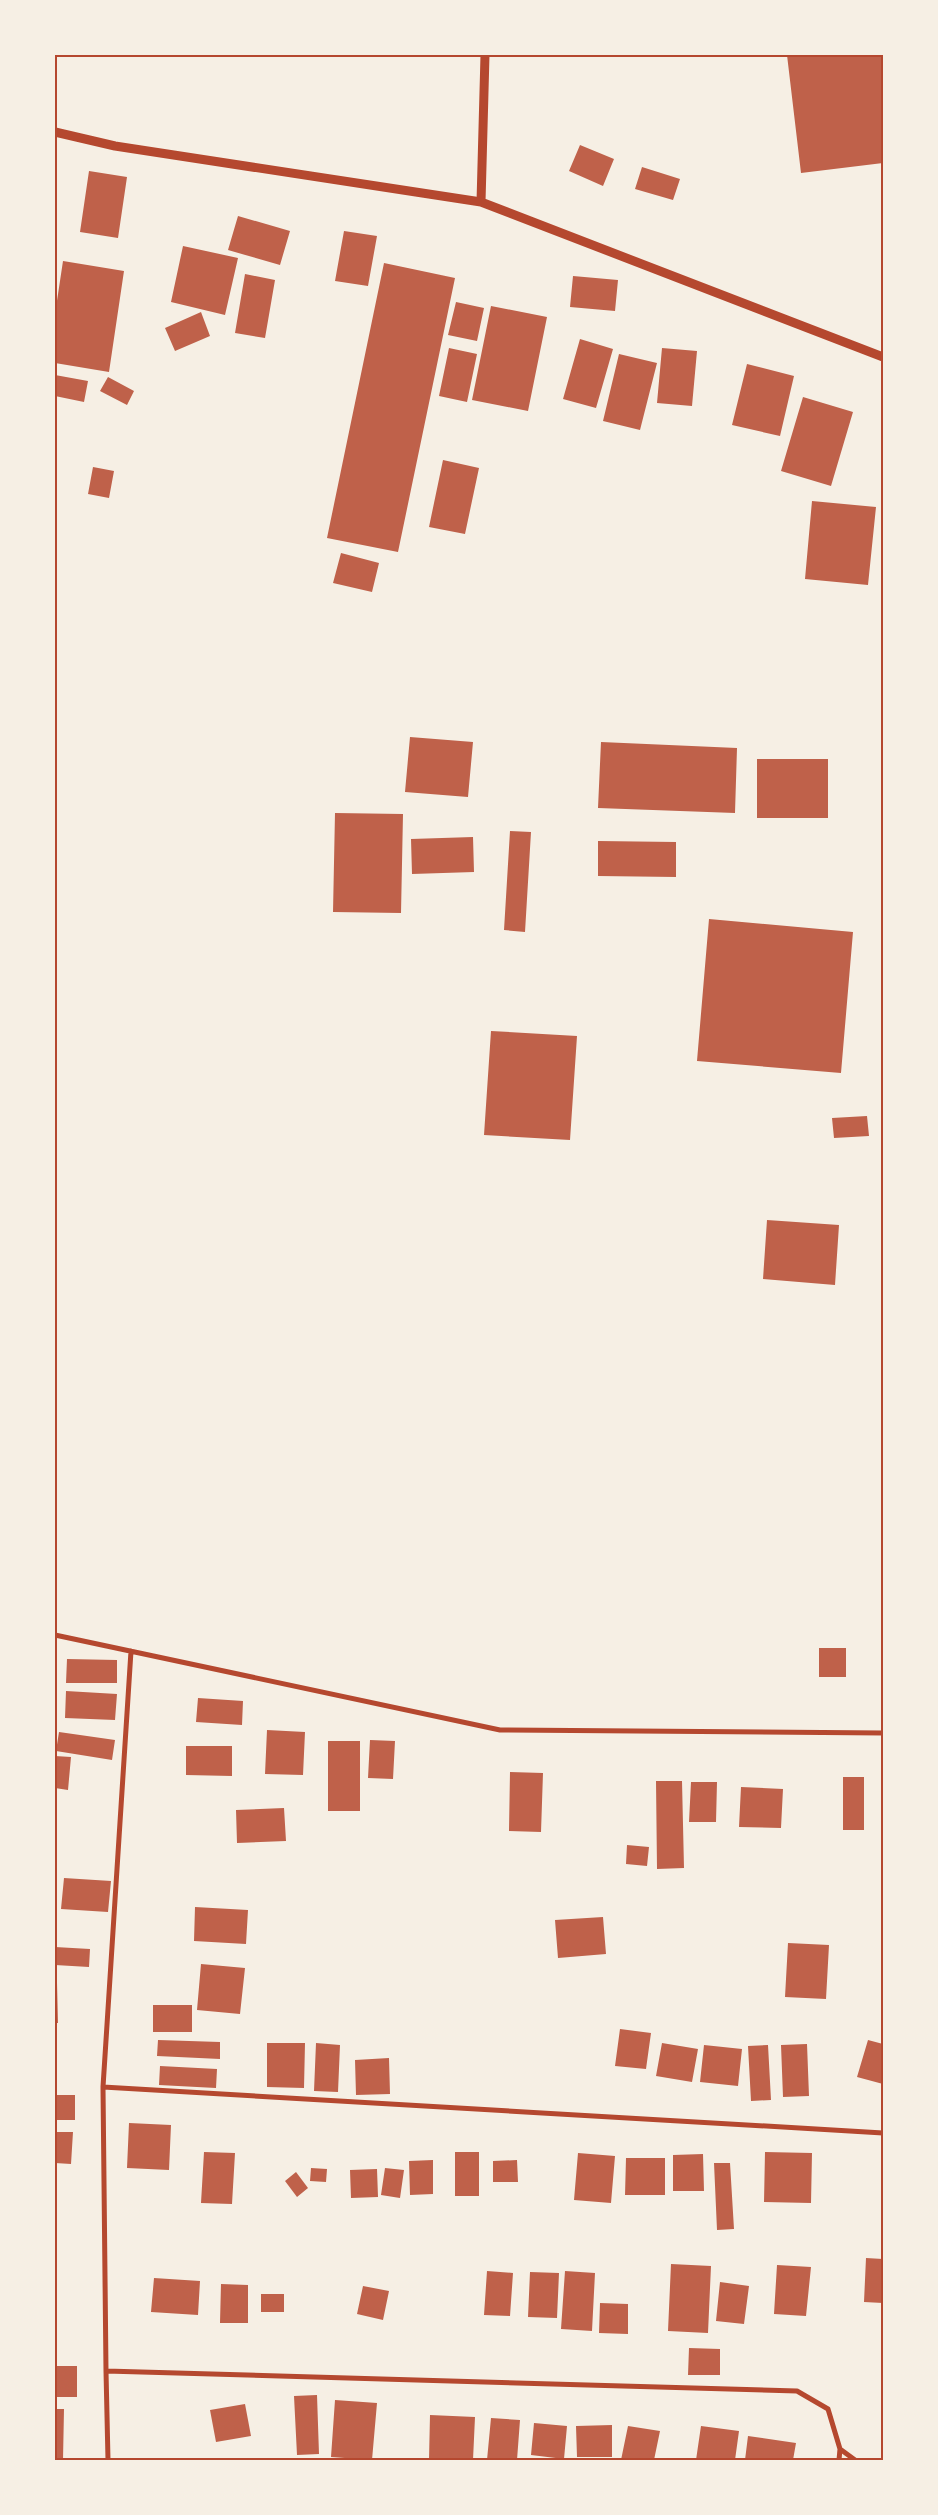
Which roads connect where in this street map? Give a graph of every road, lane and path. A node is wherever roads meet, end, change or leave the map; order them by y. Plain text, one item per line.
1 (485, 55) edge
2 (55, 132) edge
3 (481, 202) junction
4 (883, 357) edge
5 (55, 1635) edge
6 (131, 1651) junction
7 (883, 1733) edge
8 (103, 2087) junction
9 (883, 2133) edge
10 (106, 2371) junction
11 (840, 2449) junction
12 (108, 2460) edge
13 (839, 2460) edge
14 (855, 2460) edge

1 - 3 street
2 - 3 street
3 - 4 street
5 - 6 street
6 - 7 street
6 - 8 street
8 - 9 street
8 - 10 street
10 - 11 street
10 - 12 street
11 - 13 street
11 - 14 street

